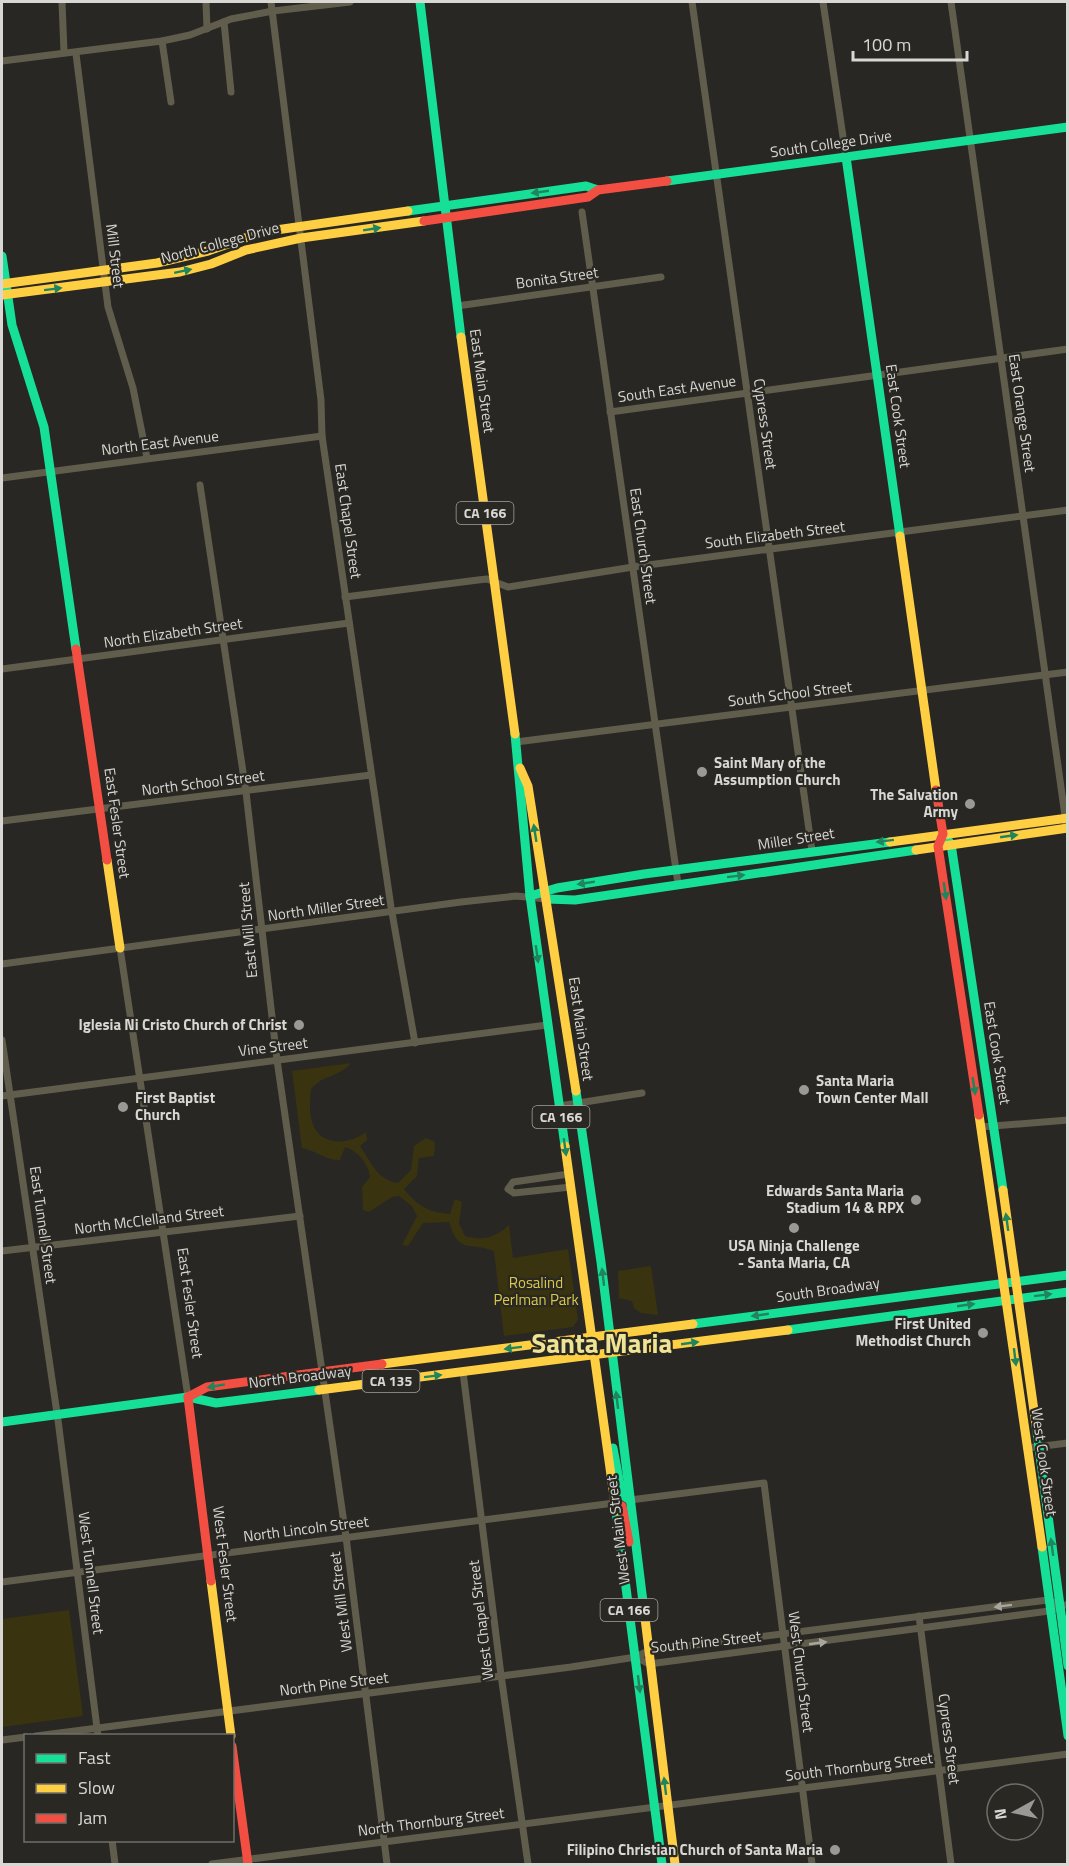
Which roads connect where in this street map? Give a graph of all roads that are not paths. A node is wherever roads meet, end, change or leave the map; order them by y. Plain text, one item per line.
1 (62, 2) edge
2 (206, 2) edge
3 (272, 2) edge
4 (350, 2) edge
5 (420, 2) edge
6 (692, 2) edge
7 (824, 2) edge
8 (951, 2) edge
9 (273, 11) junction
10 (224, 22) junction
11 (207, 29) junction
12 (162, 41) junction
13 (64, 52) junction
14 (76, 54) junction
15 (2, 61) edge
16 (231, 92) dead end
17 (171, 102) dead end
18 (1068, 127) edge
19 (970, 140) junction
20 (846, 157) junction
21 (716, 175) junction
22 (598, 190) junction
23 (445, 206) junction
24 (582, 212) dead end
25 (446, 218) junction
26 (300, 226) junction
27 (301, 238) junction
28 (2, 256) edge
29 (103, 270) junction
30 (661, 277) dead end
31 (104, 282) junction
32 (3, 284) edge
33 (592, 287) junction
34 (4, 295) edge
35 (457, 306) junction
36 (1068, 349) edge
37 (1001, 358) junction
38 (877, 375) junction
39 (747, 393) junction
40 (610, 412) junction
41 (322, 436) junction
42 (147, 458) junction
43 (51, 471) junction
44 (2, 478) edge
45 (200, 485) dead end
46 (1068, 510) edge
47 (1023, 516) junction
48 (899, 532) junction
49 (769, 549) junction
50 (633, 567) junction
51 (491, 581) junction
52 (345, 597) junction
53 (349, 623) junction
54 (222, 639) junction
55 (78, 659) junction
56 (2, 669) edge
57 (1068, 672) edge
58 (1045, 675) junction
59 (922, 691) junction
60 (792, 708) junction
61 (655, 725) junction
62 (516, 742) junction
63 (519, 765) junction
64 (371, 775) junction
65 (246, 792) junction
66 (100, 809) junction
67 (2, 821) edge
68 (1067, 823) edge
69 (943, 834) junction
70 (951, 844) junction
71 (938, 846) junction
72 (812, 851) junction
73 (676, 870) junction
74 (678, 884) junction
75 (545, 895) junction
76 (530, 896) junction
77 (394, 913) junction
78 (262, 931) junction
79 (120, 948) junction
80 (2, 964) edge
81 (971, 982) junction
82 (959, 983) junction
83 (547, 1025) junction
84 (2, 1040) edge
85 (415, 1043) junction
86 (276, 1060) junction
87 (141, 1078) junction
88 (642, 1094) dead end
89 (10, 1095) junction
90 (2, 1096) edge
91 (577, 1103) junction
92 (559, 1106) junction
93 (1068, 1120) edge
94 (980, 1127) junction
95 (994, 1128) junction
96 (569, 1174) junction
97 (571, 1187) junction
98 (300, 1216) junction
99 (164, 1232) junction
100 (32, 1248) junction
101 (2, 1251) edge
102 (1068, 1275) edge
103 (1016, 1280) junction
104 (1005, 1281) junction
105 (1068, 1292) edge
106 (1018, 1298) junction
107 (1007, 1299) junction
108 (610, 1335) junction
109 (592, 1338) junction
110 (611, 1354) junction
111 (595, 1356) junction
112 (324, 1372) junction
113 (463, 1372) junction
114 (326, 1389) junction
115 (188, 1397) junction
116 (57, 1414) junction
117 (2, 1422) edge
118 (603, 1423) junction
119 (1068, 1443) edge
120 (1039, 1447) junction
121 (1027, 1448) junction
122 (630, 1500) junction
123 (614, 1503) junction
124 (483, 1520) junction
125 (346, 1538) junction
126 (208, 1555) junction
127 (77, 1572) junction
128 (638, 1576) junction
129 (2, 1582) edge
130 (1048, 1600) junction
131 (1064, 1604) edge
132 (1049, 1611) junction
133 (919, 1616) junction
134 (921, 1629) junction
135 (783, 1634) junction
136 (784, 1647) junction
137 (648, 1650) junction
138 (636, 1657) junction
139 (649, 1664) junction
140 (1068, 1666) edge
141 (501, 1675) junction
142 (366, 1693) junction
143 (228, 1711) junction
144 (98, 1731) edge
145 (61, 1734) edge
146 (231, 1734) edge
147 (1068, 1736) edge
148 (24, 1737) edge
149 (2, 1740) edge
150 (1068, 1754) edge
151 (234, 1761) edge
152 (939, 1770) junction
153 (802, 1788) junction
154 (667, 1805) junction
155 (654, 1807) junction
156 (522, 1824) junction
157 (112, 1842) edge
158 (384, 1842) junction
159 (247, 1862) edge
160 (115, 1864) edge
161 (212, 1864) edge
162 (387, 1864) edge
163 (528, 1864) edge
164 (662, 1864) edge
165 (675, 1864) edge
166 (812, 1864) edge
167 (951, 1864) edge

1 - 13 street
2 - 11 street
3 - 9 street, East Chapel Street
4 - 9 street
5 - 23 street, East Main Street / CA 166
6 - 21 street, Cypress Street
7 - 20 street, East Cook Street
8 - 19 street, East Orange Street
9 - 10 street
9 - 26 street, East Chapel Street
10 - 11 street
10 - 16 street
11 - 12 street
12 - 14 street
12 - 17 street
13 - 14 street
13 - 15 street
14 - 29 street, Mill Street
18 - 19 street, South College Drive
19 - 20 street, South College Drive
19 - 37 street, East Orange Street
20 - 21 street, South College Drive
20 - 38 street, East Cook Street
21 - 22 street, South College Drive
21 - 39 street, Cypress Street
22 -> 23 street, South College Drive
22 - 25 street, South College Drive
23 - 25 street, East Main Street / CA 166
23 - 26 street, North College Drive
24 - 33 street, East Church Street
27 -> 25 street, North College Drive
25 - 35 street, East Main Street / CA 166
26 - 27 street, East Chapel Street
26 - 29 street, North College Drive
31 -> 27 street, North College Drive
27 - 41 street, East Chapel Street
28 - 32 street, East Fesler Street
29 - 31 street, Mill Street
29 - 32 street, North College Drive
30 - 33 street, Bonita Street
34 -> 31 street, North College Drive
31 - 42 street, Mill Street
32 - 34 street, East Fesler Street
33 - 35 street, Bonita Street
33 - 40 street, East Church Street
34 - 43 street, East Fesler Street
35 - 51 street, East Main Street / CA 166
36 - 37 street, South East Avenue
37 - 38 street, South East Avenue
37 - 47 street, East Orange Street
38 - 39 street, South East Avenue
38 - 48 street, East Cook Street
39 - 40 street, South East Avenue
39 - 49 street, Cypress Street
40 - 50 street, East Church Street
41 - 42 street, North East Avenue
41 - 52 street, East Chapel Street
42 - 43 street, North East Avenue
43 - 44 street, North East Avenue
43 - 55 street, East Fesler Street
45 - 54 street, East Mill Street
46 - 47 street, South Elizabeth Street
47 - 48 street, South Elizabeth Street
47 - 58 street, East Orange Street
48 - 49 street, South Elizabeth Street
48 - 59 street, East Cook Street
49 - 50 street, South Elizabeth Street
49 - 60 street, Cypress Street
50 - 51 street, South Elizabeth Street
50 - 61 street, East Church Street
51 - 52 street
51 - 62 street, East Main Street / CA 166
52 - 53 street, East Chapel Street
53 - 54 street, North Elizabeth Street
53 - 64 street, East Chapel Street
54 - 55 street, North Elizabeth Street
54 - 65 street, East Mill Street
55 - 56 street, North Elizabeth Street
55 - 66 street, East Fesler Street
57 - 58 street, South School Street
58 - 59 street, South School Street
58 - 68 street, East Orange Street
59 - 60 street, South School Street
59 - 69 street, East Cook Street
60 - 61 street, South School Street
60 - 72 street, Cypress Street
61 - 62 street, South School Street
61 - 73 street, East Church Street
62 - 63 street, East Main Street / CA 166
75 -> 63 street, East Main Street / CA 166
63 - 76 street, East Main Street / CA 166
64 - 65 street, North School Street
64 - 77 street, East Chapel Street
65 - 66 street, North School Street
65 - 78 street, East Mill Street
66 - 67 street, North School Street
66 - 79 street, East Fesler Street
68 - 69 street, Miller Street
70 -> 68 street, Miller Street
69 - 70 street
69 - 71 street
69 -> 72 street, Miller Street
70 - 71 street, Miller Street
70 - 81 street, East Cook Street
74 -> 71 street, Miller Street
71 -> 82 street, East Cook Street
72 - 73 street, Miller Street
73 - 74 street, East Church Street
73 -> 75 street, Miller Street
74 - 75 street, Miller Street
75 - 76 street, Miller Street
75 - 91 street, East Main Street / CA 166
76 - 77 street, North Miller Street
76 -> 83 street, East Main Street / CA 166
77 - 78 street, North Miller Street
77 - 85 street, East Chapel Street
78 - 79 street, North Miller Street
78 - 86 street, East Mill Street
79 - 80 street, North Miller Street
79 - 87 street, East Fesler Street
81 - 82 street
81 - 95 street, East Cook Street
82 -> 94 street, East Cook Street
83 - 85 street, Vine Street
83 - 92 street, East Main Street / CA 166
84 - 89 street, East Tunnell Street
85 - 86 street, Vine Street
86 - 87 street, Vine Street
86 - 98 street, East Mill Street
87 - 89 street, Vine Street
87 - 99 street, East Fesler Street
88 - 91 street
89 - 90 street, Vine Street
89 - 100 street, East Tunnell Street
91 - 92 street
108 -> 91 street, East Main Street / CA 166
92 -> 96 street, East Main Street / CA 166
93 - 95 street
94 - 95 street
94 - 104 street, East Cook Street
103 -> 95 street, East Cook Street
96 - 97 street, East Main Street / CA 166
96 - 97 street
97 - 109 street, East Main Street / CA 166
98 - 99 street, North McClelland Street
98 - 112 street, East Mill Street
99 - 100 street, North McClelland Street
99 - 115 street, East Fesler Street
100 - 101 street, North McClelland Street
100 - 116 street, East Tunnell Street
102 - 103 street, South Broadway / CA 135
103 - 104 street, South Broadway / CA 135
103 - 106 street, East Cook Street
104 - 107 street, West Cook Street
104 -> 108 street, South Broadway / CA 135
106 -> 105 street, CA 135
106 - 107 street, CA 135
106 - 120 street, West Cook Street
110 -> 107 street, CA 135
107 -> 121 street, West Cook Street
108 - 109 street, South Broadway / CA 135
108 - 110 street, West Main Street / CA 166
109 - 111 street, West Main Street / CA 166
109 -> 112 street, North Broadway / CA 135
110 - 111 street, CA 135
122 -> 110 street, West Main Street / CA 166
111 - 113 street, North Broadway / CA 135
111 - 118 street, West Main Street / CA 166
112 - 114 street, West Mill Street
112 -> 115 street, North Broadway / CA 135
114 -> 113 street, North Broadway / CA 135
113 - 124 street, West Chapel Street
114 - 115 street, North Broadway / CA 135
114 - 125 street, West Mill Street
115 - 116 street, North Broadway / CA 135
115 - 126 street, West Fesler Street
116 - 117 street, North Broadway / CA 135
116 - 127 street, West Tunnell Street
118 - 122 street
118 - 123 street, West Main Street / CA 166
119 - 120 street
120 - 121 street
131 -> 120 street, West Cook Street
121 - 130 street, West Cook Street
122 - 128 street, West Main Street / CA 166
122 - 135 street, West Church Street
123 - 124 street, North Lincoln Street
123 - 128 street
123 - 138 street, West Main Street / CA 166
124 - 125 street, North Lincoln Street
124 - 141 street, West Chapel Street
125 - 126 street, North Lincoln Street
125 - 142 street, West Mill Street
126 - 127 street, North Lincoln Street
126 - 143 street, West Fesler Street
127 - 129 street, North Lincoln Street
127 - 144 street, West Tunnell Street
128 - 137 street, West Main Street / CA 166
130 - 131 street, South Pine Street
130 - 132 street, West Cook Street
130 -> 133 street, South Pine Street
131 - 132 street, South Pine Street
131 - 140 street, West Cook Street
132 - 134 street, South Pine Street
132 - 147 street, West Cook Street
133 - 134 street, Cypress Street
133 - 135 street, South Pine Street
136 -> 134 street, South Pine Street
134 - 152 street, Cypress Street
135 - 136 street, West Church Street
135 - 137 street, South Pine Street
136 - 139 street, South Pine Street
136 - 153 street, West Church Street
137 - 138 street, South Pine Street
137 - 139 street, West Main Street / CA 166
138 - 139 street, South Pine Street
138 - 141 street, North Pine Street
138 -> 155 street, West Main Street / CA 166
154 -> 139 street, West Main Street / CA 166
141 - 142 street, North Pine Street
141 - 156 street, West Chapel Street
142 - 143 street, North Pine Street
142 - 158 street, West Mill Street
143 - 144 street, North Pine Street
143 - 146 street, West Fesler Street
144 - 145 street, North Pine Street
148 - 149 street
150 - 152 street, South Thornburg Street
151 - 159 street
152 - 153 street, South Thornburg Street
152 - 167 street, Cypress Street
153 - 154 street, South Thornburg Street
153 - 166 street, West Church Street
154 - 155 street, South Thornburg Street
154 - 165 street, West Main Street / CA 166
155 - 156 street, North Thornburg Street
155 - 164 street, West Main Street / CA 166
156 - 158 street, North Thornburg Street
156 - 163 street, West Chapel Street
157 - 160 street
158 - 159 street, North Thornburg Street
158 - 162 street, West Mill Street
159 - 161 street, North Thornburg Street

